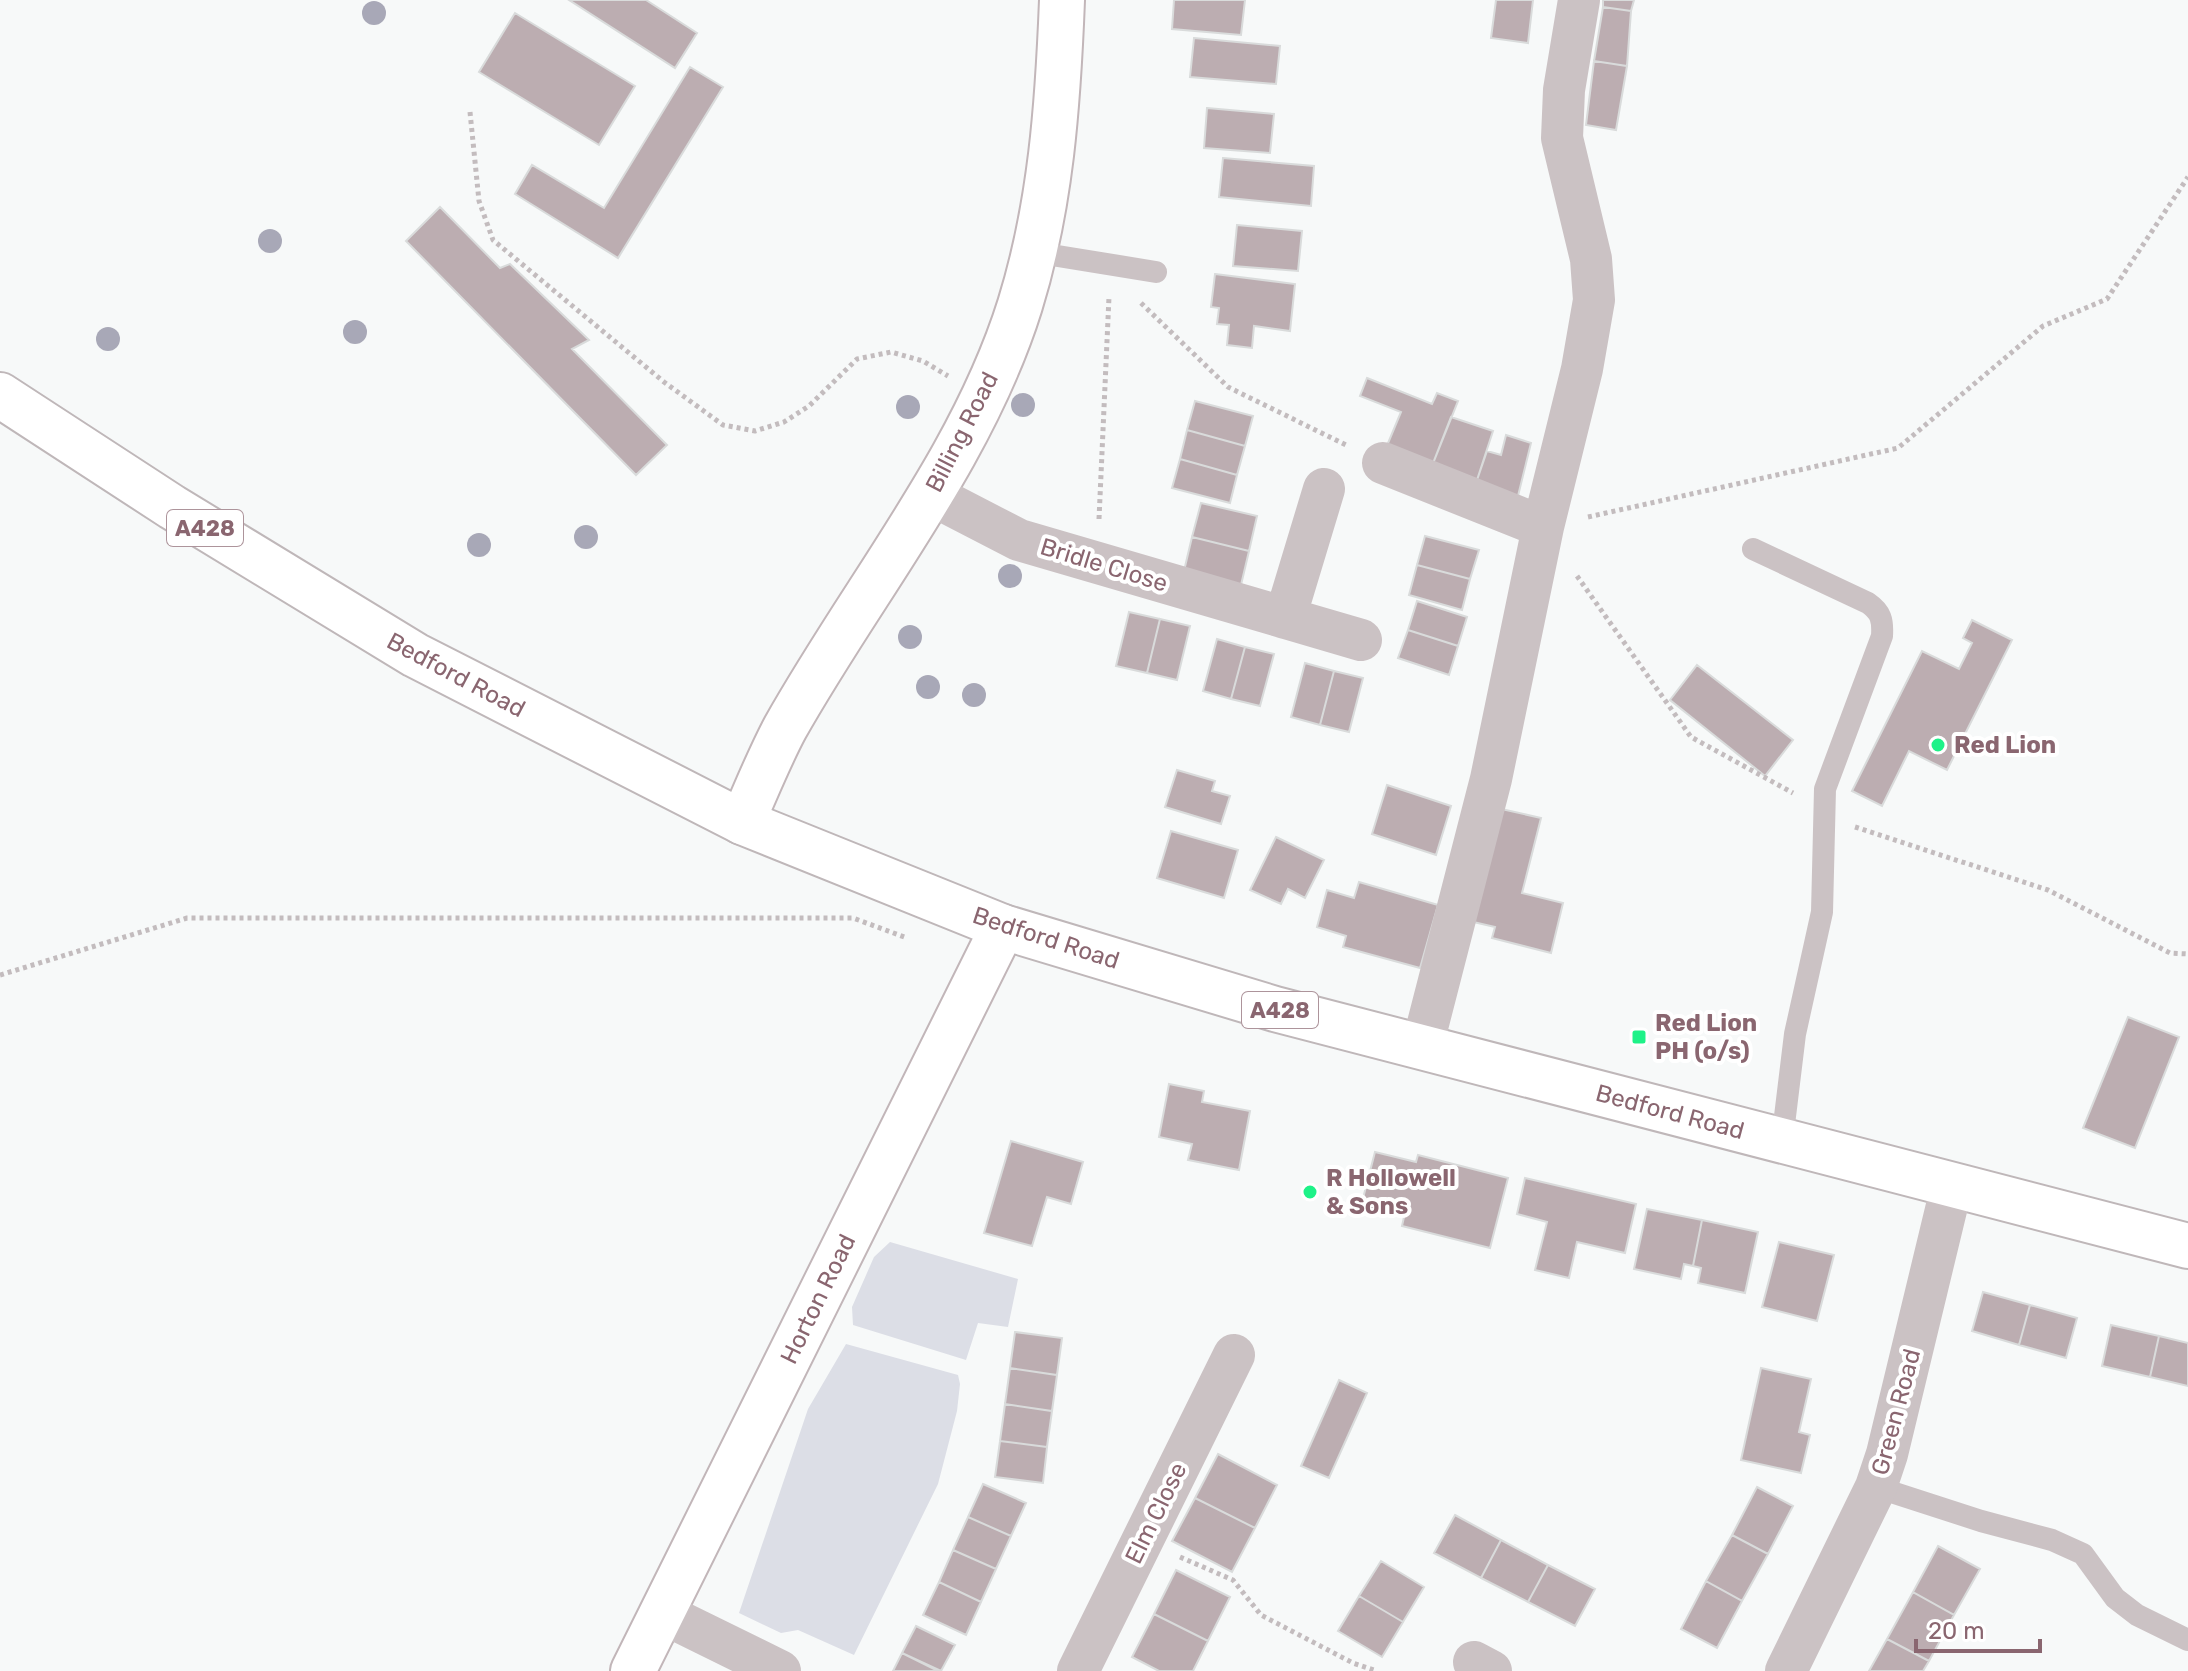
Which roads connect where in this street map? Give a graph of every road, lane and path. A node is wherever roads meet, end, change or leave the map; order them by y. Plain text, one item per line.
1 (1062, 0) edge
2 (1579, 0) edge
3 (470, 112) dead end
4 (2188, 177) edge
5 (1033, 252) junction
6 (1156, 272) dead end
7 (1109, 294) dead end
8 (1141, 303) dead end
9 (0, 395) edge
10 (982, 398) junction
11 (1383, 463) joint
12 (1324, 489) dead end
13 (930, 494) junction
14 (1543, 527) junction
15 (1753, 549) dead end
16 (1097, 564) junction
17 (1285, 618) junction
18 (1361, 640) dead end
19 (742, 822) junction
20 (853, 918) dead end
21 (1003, 927) junction
22 (0, 975) edge
23 (1422, 1047) junction
24 (1782, 1141) junction
25 (1952, 1185) junction
26 (2188, 1246) edge
27 (1234, 1355) dead end
28 (1876, 1487) junction
29 (1142, 1541) junction
30 (662, 1613) junction
31 (2188, 1640) edge
32 (633, 1671) edge
33 (780, 1671) edge
34 (1078, 1671) edge
35 (1377, 1671) edge
36 (1786, 1671) edge

1 - 5 main road, Billing Road
2 - 14 street
3 - 10 path
4 - 14 path
5 - 6 lane
5 - 10 main road, Billing Road
7 - 16 path
8 - 11 path
9 - 19 main road, Bedford Road / A428
10 - 13 main road, Billing Road
11 - 14 street
12 - 17 street
13 - 16 street, Bridle Close
13 - 19 main road, Billing Road
14 - 23 street
15 - 24 lane
16 - 17 street, Bridle Close
17 - 18 street, Bridle Close
19 - 21 main road, Bedford Road / A428
20 - 22 path
21 - 23 main road, Bedford Road / A428
21 - 30 main road, Horton Road
23 - 24 main road, Bedford Road / A428
24 - 25 main road, Bedford Road / A428
25 - 26 main road, Bedford Road / A428
25 - 28 street, Green Road
27 - 29 street, Elm Close
28 - 31 lane
28 - 36 street, Green Road
29 - 34 street, Elm Close
29 - 35 path
30 - 32 main road, Horton Road
30 - 33 street

